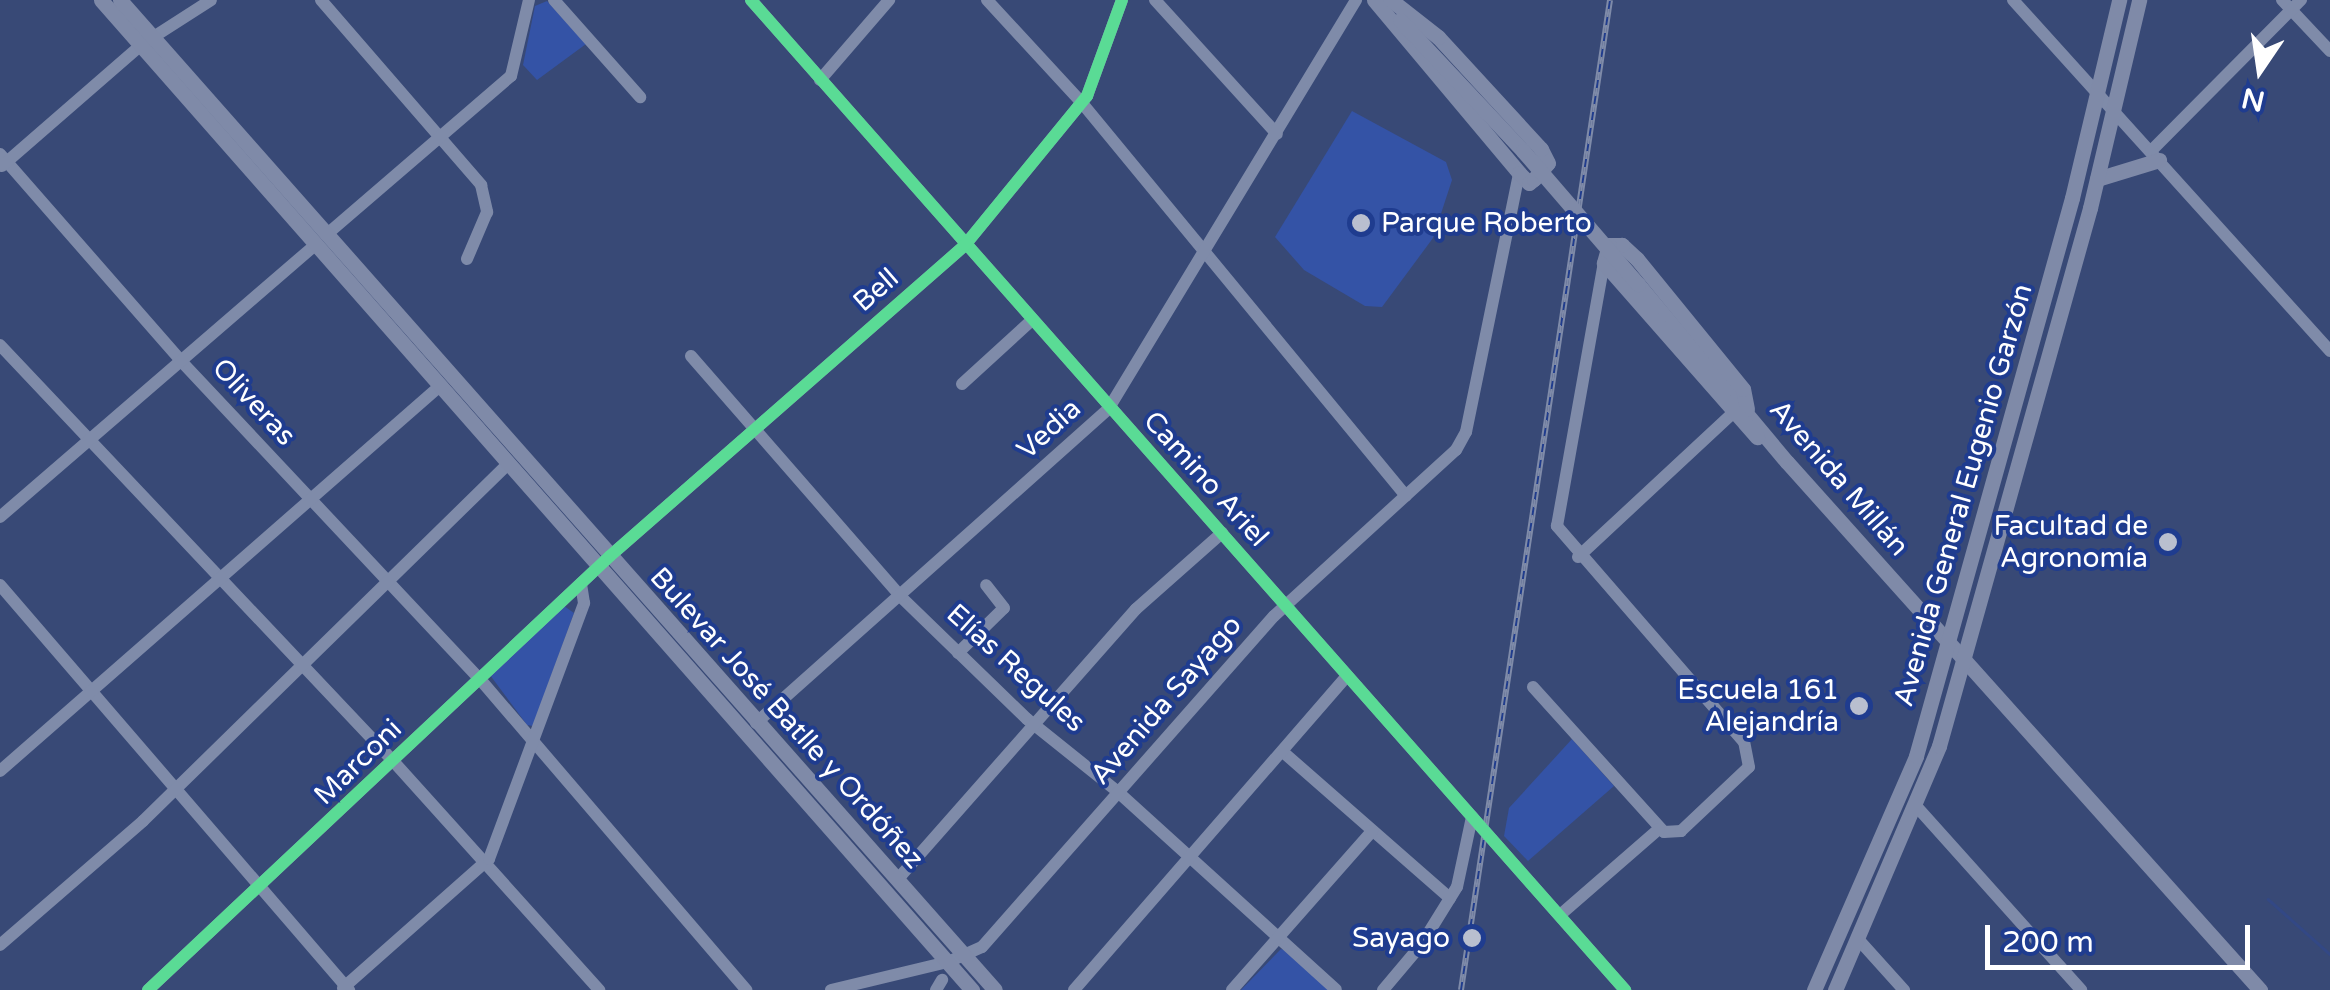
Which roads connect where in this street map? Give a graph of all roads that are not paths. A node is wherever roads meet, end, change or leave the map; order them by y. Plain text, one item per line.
1 (101, 0) edge
2 (120, 0) edge
3 (211, 0) edge
4 (321, 0) edge
5 (529, 0) edge
6 (554, 0) edge
7 (752, 0) edge
8 (889, 0) edge
9 (987, 0) edge
10 (1122, 0) edge
11 (1155, 0) edge
12 (1356, 0) edge
13 (1377, 0) edge
14 (1392, 0) edge
15 (2013, 0) edge
16 (2119, 0) edge
17 (2139, 0) edge
18 (2291, 3) edge
19 (147, 41) junction
20 (2330, 52) edge
21 (820, 80) junction
22 (2096, 95) junction
23 (640, 97) dead end
24 (1082, 103) junction
25 (2113, 112) junction
26 (1277, 134) junction
27 (441, 137) junction
28 (2155, 155) junction
29 (2, 161) edge
30 (2097, 180) junction
31 (1522, 183) junction
32 (321, 240) junction
33 (966, 246) junction
34 (1204, 252) junction
35 (467, 259) dead end
36 (1604, 263) junction
37 (1032, 320) junction
38 (0, 345) edge
39 (2330, 351) edge
40 (691, 356) dead end
41 (182, 361) junction
42 (962, 384) dead end
43 (440, 386) junction
44 (1109, 408) junction
45 (1740, 412) junction
46 (754, 429) junction
47 (90, 440) junction
48 (508, 464) junction
49 (535, 484) junction
50 (1406, 496) junction
51 (311, 499) junction
52 (0, 517) edge
53 (1222, 533) junction
54 (1578, 557) junction
55 (604, 561) junction
56 (220, 576) junction
57 (387, 581) junction
58 (581, 582) junction
59 (0, 585) edge
60 (986, 585) dead end
61 (900, 596) junction
62 (1286, 604) junction
63 (1948, 640) junction
64 (958, 653) junction
65 (1965, 659) junction
66 (303, 665) junction
67 (1346, 677) junction
68 (479, 678) junction
69 (1533, 686) dead end
70 (90, 693) junction
71 (756, 723) junction
72 (1035, 723) junction
73 (534, 743) junction
74 (1283, 752) junction
75 (394, 762) junction
76 (0, 772) edge
77 (175, 790) junction
78 (1118, 792) junction
79 (1917, 807) junction
80 (1472, 818) junction
81 (1659, 828) junction
82 (1372, 830) junction
83 (1190, 858) junction
84 (484, 864) junction
85 (898, 880) junction
86 (260, 890) junction
87 (1450, 898) junction
88 (1560, 915) junction
89 (1278, 938) junction
90 (1858, 938) junction
91 (0, 945) edge
92 (966, 956) junction
93 (948, 962) junction
94 (345, 989) edge
95 (148, 990) edge
96 (599, 990) edge
97 (746, 990) edge
98 (831, 990) edge
99 (972, 990) edge
100 (996, 990) edge
101 (1074, 990) edge
102 (1232, 990) edge
103 (1336, 990) edge
104 (1382, 990) edge
105 (1625, 990) edge
106 (1814, 990) edge
107 (1835, 990) edge
108 (1904, 990) edge
109 (2081, 990) edge
110 (2260, 990) edge

1 - 19 main road, Bulevar José Batlle y Ordóñez
2 - 19 main road, Bulevar José Batlle y Ordóñez
3 - 19 street
4 - 27 street
5 - 27 street
6 - 23 street
7 - 21 street, Camino Ariel
8 - 21 street
9 - 24 street
10 - 24 street, Bell
11 - 26 street
12 - 26 street, Vedia
13 - 31 main road
13 - 45 main road, Avenida Millán, bridge
14 - 31 main road
15 - 22 street
16 - 22 main road, Avenida General Eugenio Garzón
17 - 25 main road, Avenida General Eugenio Garzón
18 - 20 street
18 - 28 street
19 - 29 street
19 - 32 main road, Bulevar José Batlle y Ordóñez
21 - 33 street, Camino Ariel
22 - 25 street
22 - 63 main road, Avenida General Eugenio Garzón
24 - 33 street, Bell
24 - 34 street
25 - 28 street
25 - 30 main road, Avenida General Eugenio Garzón
26 - 34 street, Vedia
27 - 32 street
27 - 35 street
28 - 30 main road
28 - 39 street
29 - 41 street, Oliveras
30 - 65 main road, Avenida General Eugenio Garzón
31 - 50 street, Avenida Sayago
32 - 41 street
32 - 43 main road, Bulevar José Batlle y Ordóñez
32 - 49 main road, Bulevar José Batlle y Ordóñez
33 - 37 street, Camino Ariel
33 - 46 street, Bell
34 - 44 street, Vedia
34 - 50 street
36 - 45 main road
36 - 45 main road
36 - 54 street
37 - 42 street
37 - 44 street, Camino Ariel
38 - 47 street
40 - 46 street, Elías Regules
41 - 47 street
41 - 51 street, Oliveras
43 - 48 main road, Bulevar José Batlle y Ordóñez
43 - 51 street
44 - 53 street, Camino Ariel
44 - 61 street, Vedia
45 - 54 street
45 - 63 main road, Avenida Millán
46 - 55 street, Bell
46 - 61 street, Elías Regules
47 - 52 street
47 - 56 street
48 - 49 main road, Bulevar José Batlle y Ordóñez
48 - 57 street
49 - 55 main road, Bulevar José Batlle y Ordóñez
50 - 62 street, Avenida Sayago
51 - 56 street
51 - 57 street, Oliveras
53 - 62 street, Camino Ariel
53 - 72 street
54 - 81 street
55 - 58 street, Marconi
55 - 71 main road, Bulevar José Batlle y Ordóñez
55 - 93 main road, Bulevar José Batlle y Ordóñez
56 - 66 street
56 - 70 street
57 - 66 street
57 - 68 street, Oliveras
58 - 68 street, Marconi
58 - 73 street
59 - 70 street
60 - 64 street
61 - 64 street, Elías Regules
61 - 71 street, Vedia
62 - 67 street, Camino Ariel
62 - 78 street, Avenida Sayago
63 - 65 main road, Avenida Millán
63 - 106 main road, Avenida General Eugenio Garzón
64 - 72 street, Elías Regules
65 - 79 main road, Avenida General Eugenio Garzón
65 - 110 main road, Avenida Millán
66 - 75 street
66 - 77 street
67 - 74 street
67 - 80 street, Camino Ariel
68 - 73 street, Oliveras
68 - 75 street, Marconi
69 - 81 street
70 - 76 street
70 - 77 street
71 - 85 main road, Bulevar José Batlle y Ordóñez
72 - 78 street, Elías Regules
72 - 85 street
73 - 84 street
73 - 97 street, Oliveras
74 - 82 street
74 - 83 street
75 - 84 street
75 - 86 street, Marconi
77 - 86 street
77 - 91 street
78 - 83 street, Elías Regules
78 - 92 street, Avenida Sayago
79 - 90 main road, Avenida General Eugenio Garzón
79 - 109 street
80 - 87 street
80 - 88 street, Camino Ariel
81 - 88 street
82 - 87 street
82 - 89 street
83 - 89 street, Elías Regules
83 - 101 street
84 - 94 street
84 - 96 street
85 - 92 main road, Bulevar José Batlle y Ordóñez
86 - 94 street
86 - 95 street, Marconi
87 - 104 street
88 - 105 street, Camino Ariel
89 - 102 street
89 - 103 street, Elías Regules
90 - 107 main road, Avenida General Eugenio Garzón
90 - 108 street
92 - 93 street, Avenida Sayago
92 - 100 main road, Bulevar José Batlle y Ordóñez
93 - 98 street, Avenida Sayago
93 - 99 main road, Bulevar José Batlle y Ordóñez

